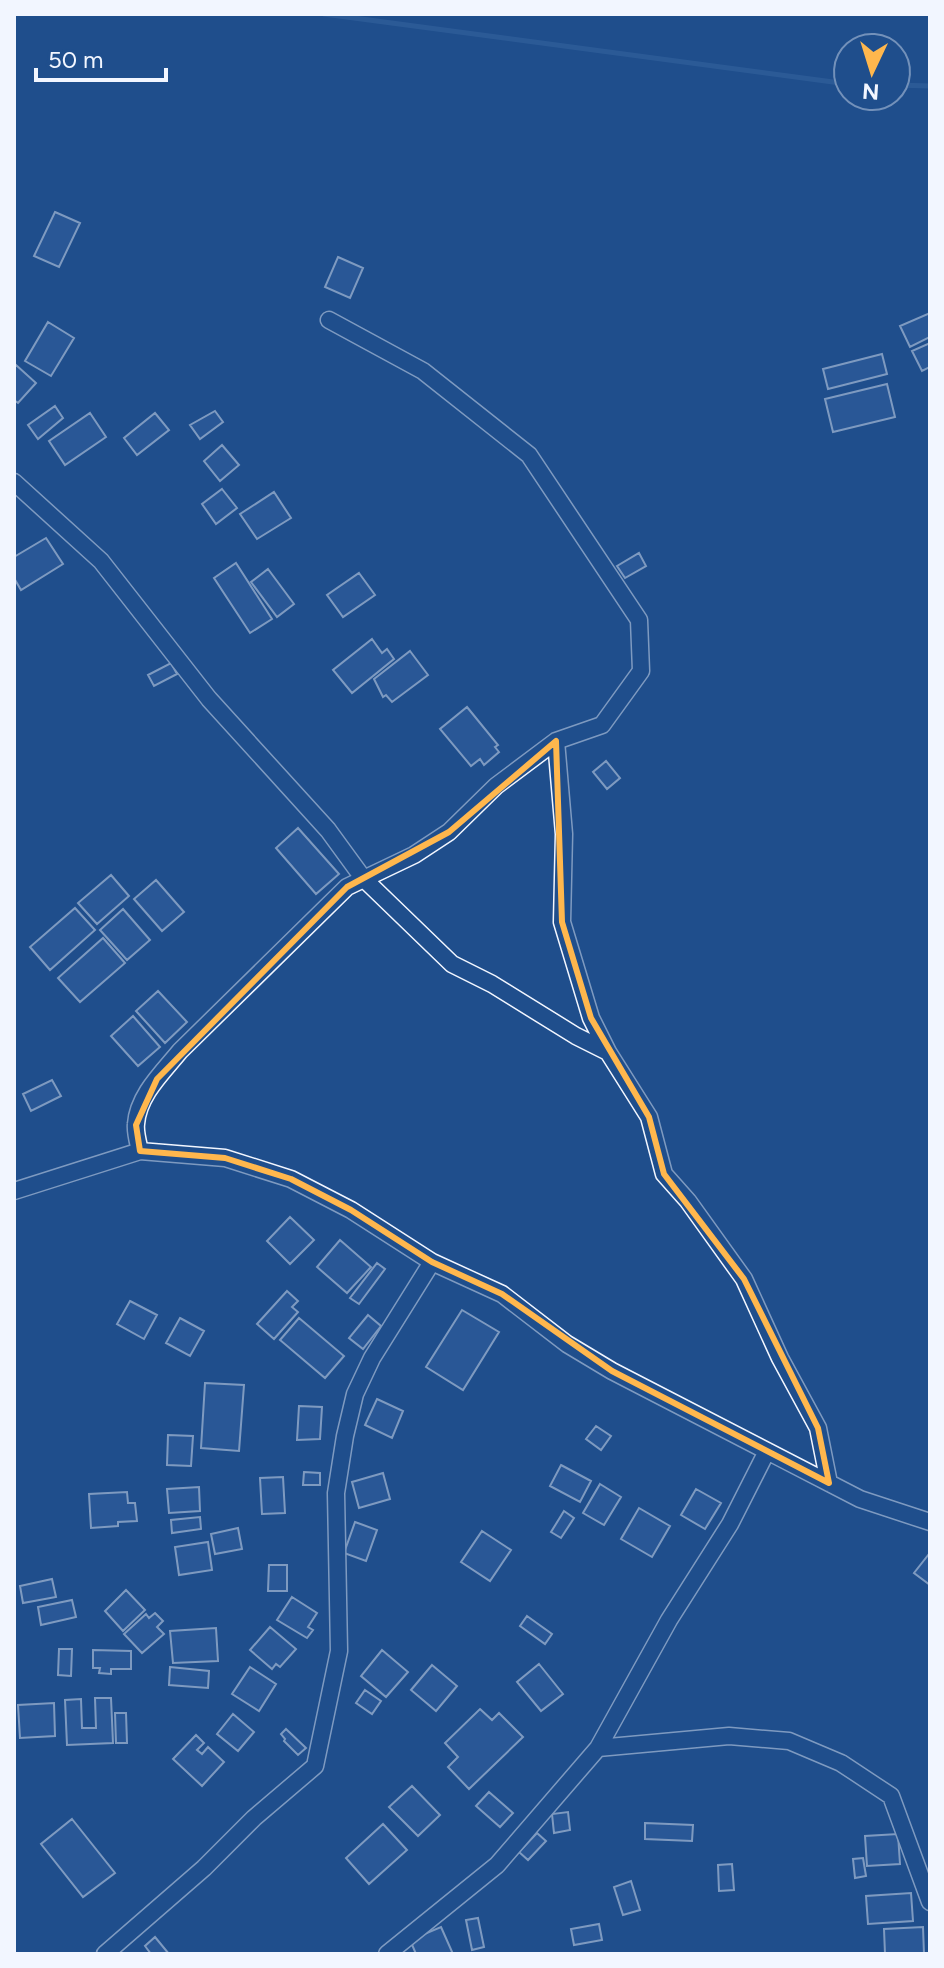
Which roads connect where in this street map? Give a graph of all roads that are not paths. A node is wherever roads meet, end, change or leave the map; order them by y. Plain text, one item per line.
1 (329, 320) dead end
2 (14, 482) edge
3 (556, 741) junction
4 (363, 878) junction
5 (608, 1052) junction
6 (140, 1151) junction
7 (14, 1191) edge
8 (432, 1262) junction
9 (767, 1451) junction
10 (829, 1483) junction
11 (930, 1522) edge
12 (598, 1748) junction
13 (930, 1902) edge
14 (105, 1954) edge
15 (387, 1954) edge

1 - 3 street
2 - 4 street
3 - 4 street
3 - 5 street
4 - 5 street
4 - 6 street
5 - 10 street
6 - 7 street
6 - 8 street
8 - 9 street
8 - 14 street
9 - 10 street
9 - 12 street
10 - 11 street
12 - 13 street
12 - 15 street

